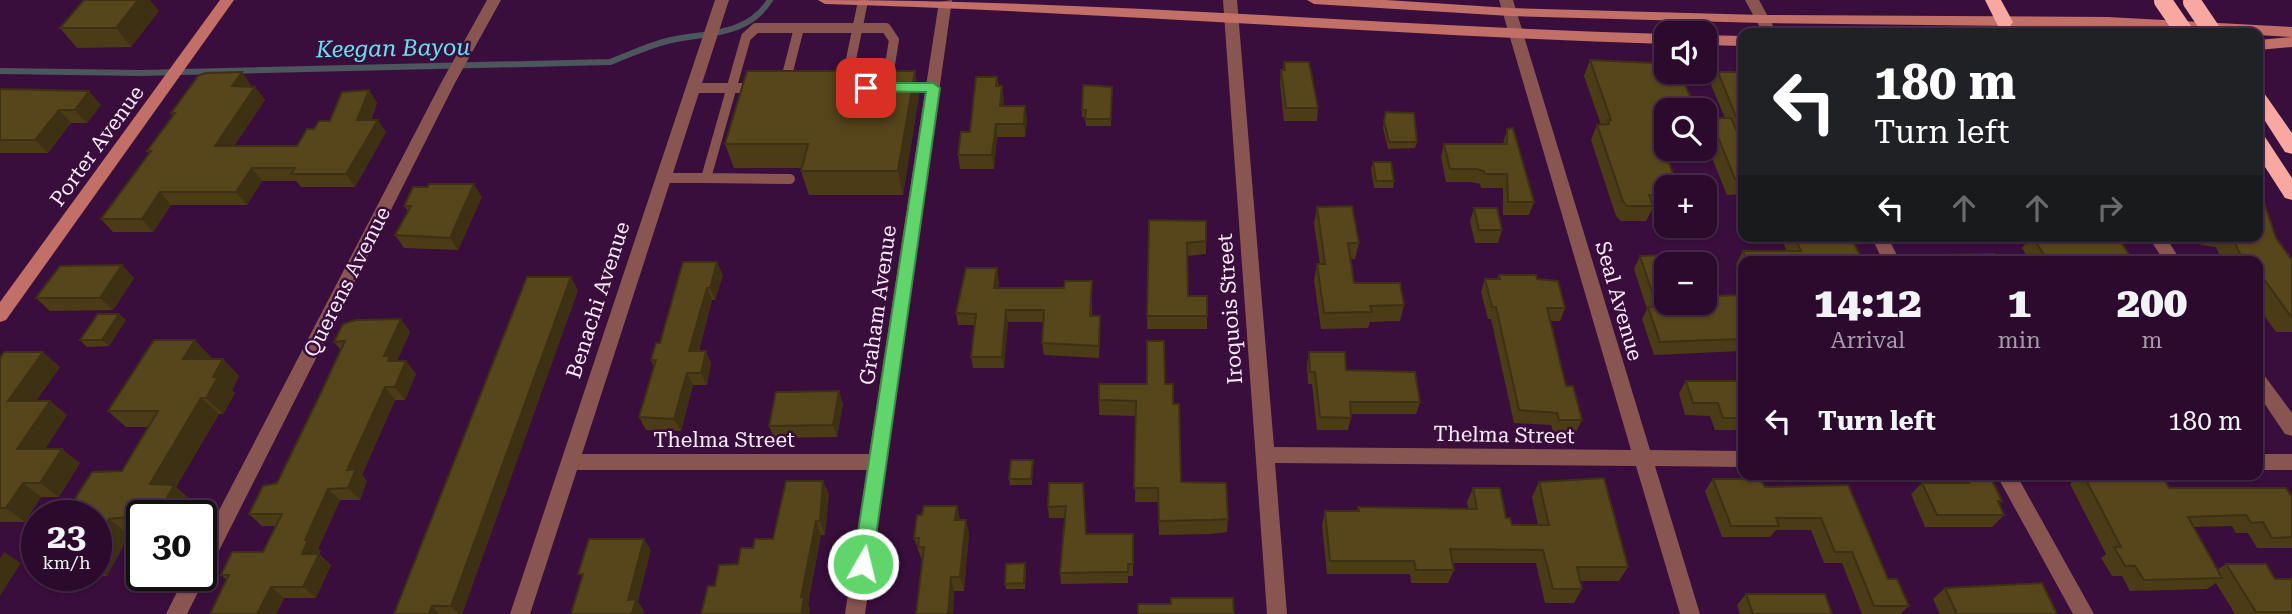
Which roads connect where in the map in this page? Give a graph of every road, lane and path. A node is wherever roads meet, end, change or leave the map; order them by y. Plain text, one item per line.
1 (227, 0) edge
2 (494, 0) edge
3 (722, 0) edge
4 (825, 0) edge
5 (1230, 0) edge
6 (1314, 0) edge
7 (1752, 0) edge
8 (1993, 0) edge
9 (2162, 0) edge
10 (2191, 0) edge
11 (863, 1) edge
12 (946, 2) junction
13 (1508, 6) edge
14 (1231, 19) junction
15 (1762, 19) junction
16 (2008, 27) edge
17 (799, 28) junction
18 (858, 28) junction
19 (1767, 28) edge
20 (2182, 28) edge
21 (2210, 28) edge
22 (2218, 28) edge
23 (2263, 30) edge
24 (2292, 32) edge
25 (1517, 36) junction
26 (1654, 39) edge
27 (1717, 40) edge
28 (1738, 41) edge
29 (2292, 42) edge
30 (2263, 44) edge
31 (694, 88) junction
32 (732, 88) junction
33 (784, 88) junction
34 (796, 88) edge
35 (833, 88) edge
36 (846, 88) junction
37 (859, 88) edge
38 (873, 88) edge
39 (887, 88) junction
40 (898, 88) edge
41 (2263, 104) edge
42 (2292, 147) edge
43 (2263, 150) edge
44 (661, 178) junction
45 (706, 178) junction
46 (790, 179) dead end
47 (2292, 193) edge
48 (0, 315) edge
49 (2263, 387) edge
50 (2292, 428) edge
51 (1264, 454) junction
52 (1643, 459) junction
53 (1738, 459) edge
54 (2263, 462) edge
55 (2292, 462) edge
56 (569, 463) junction
57 (878, 463) junction
58 (2009, 480) edge
59 (217, 535) edge
60 (188, 591) edge
61 (176, 614) edge
62 (520, 614) edge
63 (855, 614) edge
64 (1277, 614) edge
65 (1690, 614) edge
66 (2084, 614) edge

1 - 48 main road, Porter Avenue
2 - 59 street, Querens Avenue
3 - 31 street, Benachi Avenue
4 - 11 main road
5 - 14 street, Iroquois Street
6 - 13 main road
7 - 15 street
8 - 16 highway
9 - 20 highway, bridge
10 - 21 highway, bridge
11 - 12 main road
11 - 18 lane
12 - 14 main road
12 - 57 street, Graham Avenue
13 - 15 main road
13 - 25 street, Seal Avenue
14 - 25 main road
14 - 51 street, Iroquois Street
15 - 16 main road
15 - 19 street
16 - 22 main road
17 - 18 lane
17 - 32 lane
17 - 33 lane
18 - 36 lane
18 - 39 lane
23 - 24 main road
25 - 26 main road
25 - 52 street, Seal Avenue
27 - 28 main road
29 - 30 main road
31 - 32 lane
31 - 44 street, Benachi Avenue
32 - 33 lane
32 - 45 lane
33 - 34 lane
35 - 36 lane
36 - 37 lane
38 - 39 lane
39 - 40 lane
41 - 42 highway
43 - 47 highway
44 - 45 lane
44 - 56 street, Benachi Avenue
45 - 46 lane
49 - 50 street
51 - 52 street, Thelma Street
51 - 64 street, Iroquois Street
52 - 53 street, Thelma Street
52 - 65 street, Seal Avenue
54 - 55 street
56 - 57 street, Thelma Street
56 - 62 street, Benachi Avenue
57 - 63 street, Graham Avenue
58 - 66 street
60 - 61 street

